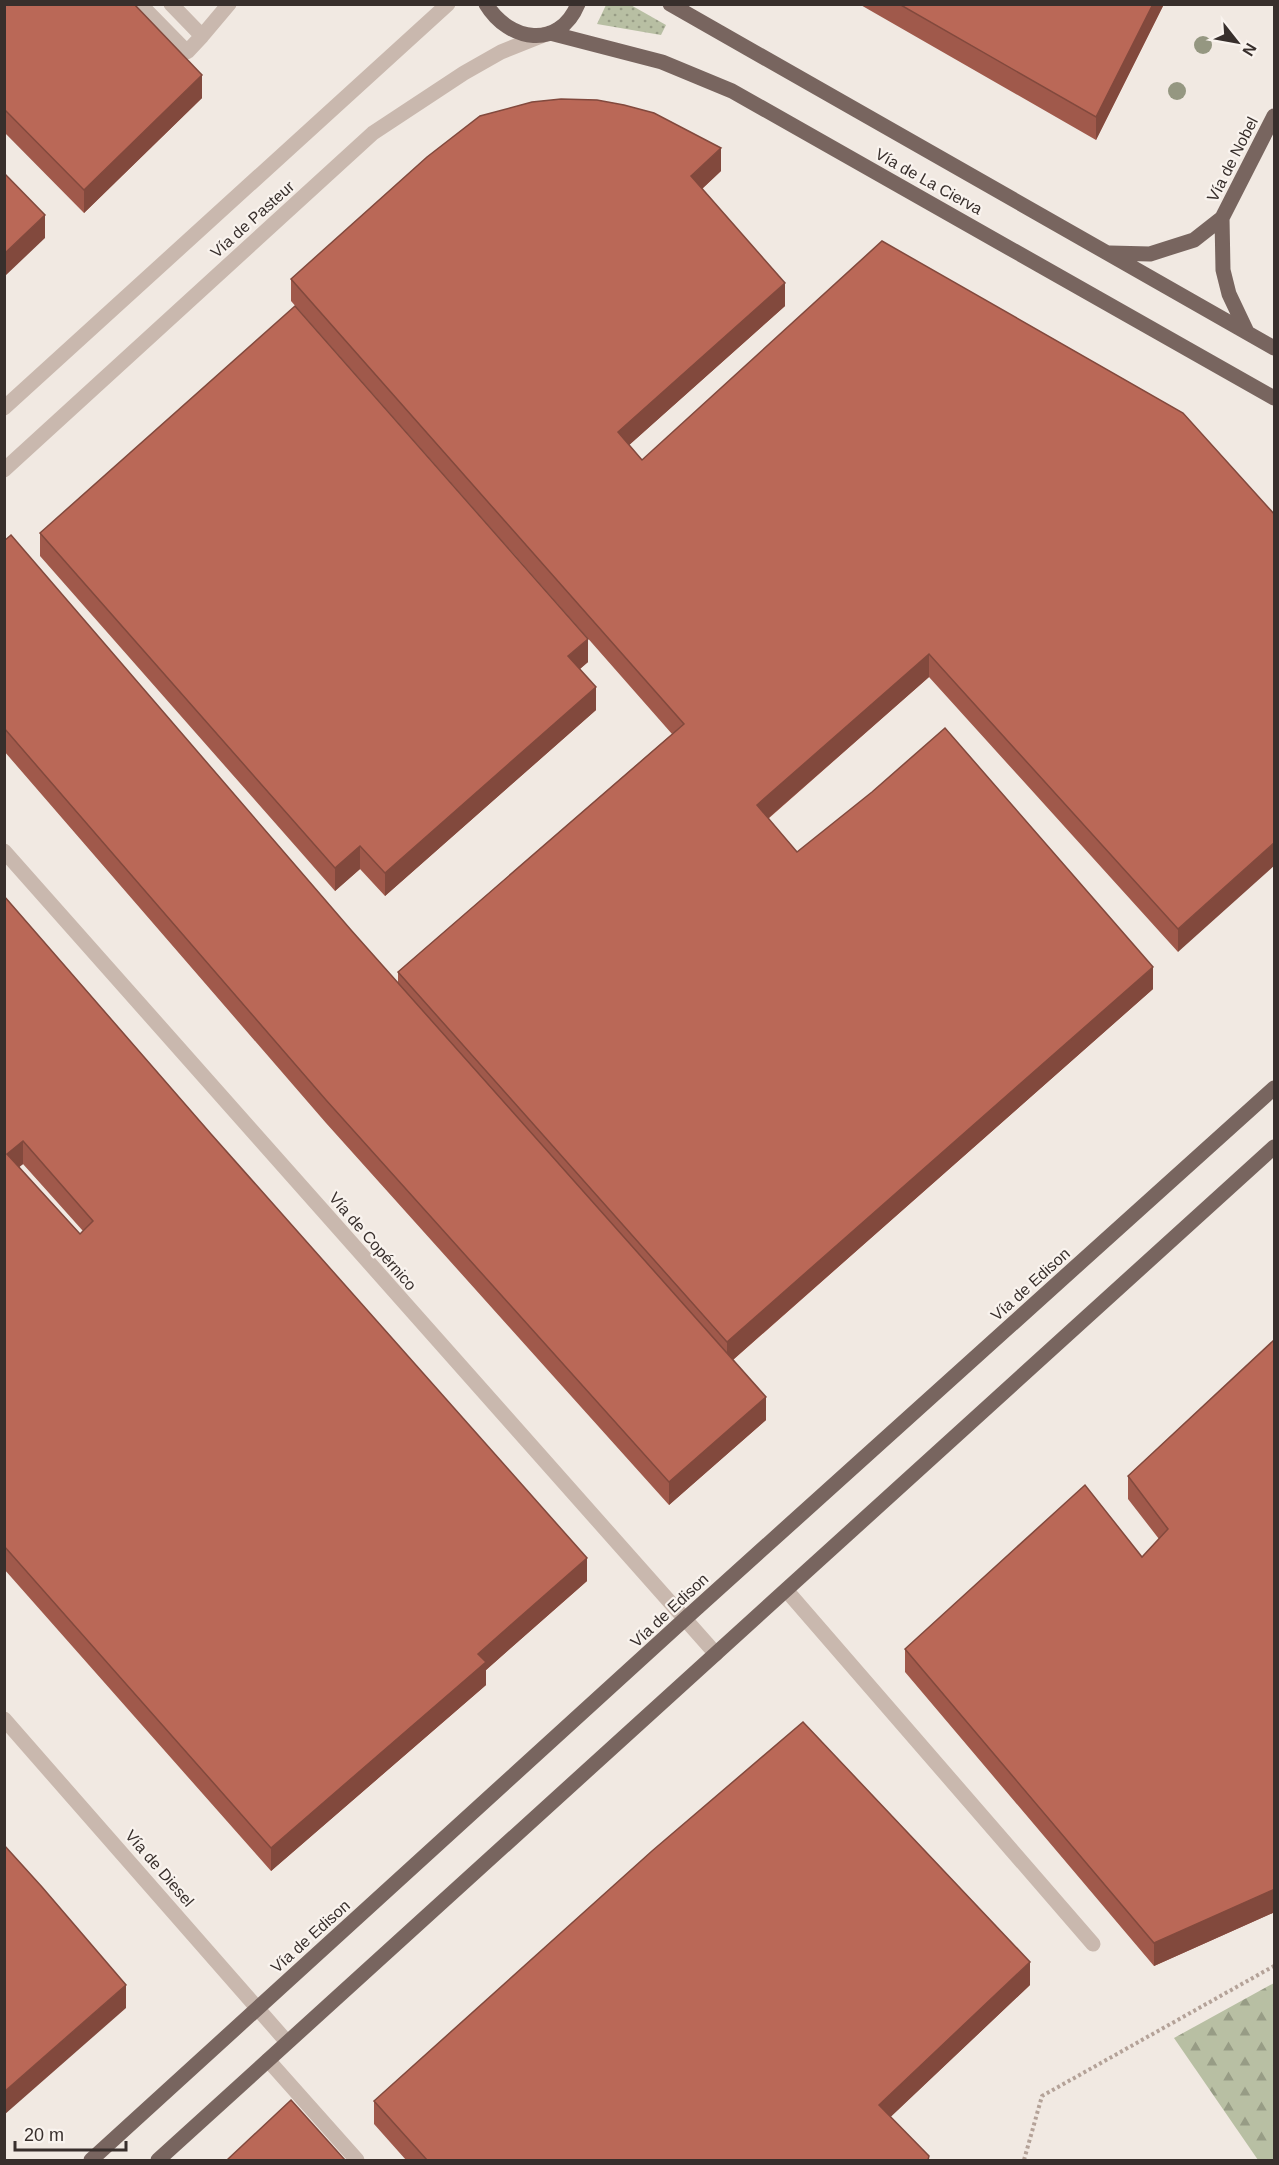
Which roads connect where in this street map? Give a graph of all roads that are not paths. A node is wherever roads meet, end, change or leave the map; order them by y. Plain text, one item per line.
1 (140, 4) edge
2 (171, 4) edge
3 (209, 4) edge
4 (218, 4) edge
5 (229, 4) edge
6 (448, 4) edge
7 (486, 4) edge
8 (578, 4) edge
9 (670, 4) edge
10 (550, 33) junction
11 (202, 36) junction
12 (1275, 116) edge
13 (1222, 218) junction
14 (1107, 253) junction
15 (1248, 332) junction
16 (1275, 348) edge
17 (1275, 398) edge
18 (4, 408) edge
19 (4, 470) edge
20 (4, 851) edge
21 (1275, 1088) edge
22 (1275, 1147) edge
23 (787, 1591) junction
24 (686, 1618) junction
25 (716, 1653) junction
26 (4, 1719) edge
27 (1093, 1944) dead end
28 (257, 2008) junction
29 (287, 2042) junction
30 (268, 2060) junction
31 (91, 2160) edge
32 (158, 2160) edge
33 (357, 2160) edge

1 - 11 street
2 - 11 street
3 - 4 street
5 - 11 street
6 - 18 street, Vía de Pasteur
7 - 10 main road, Vía de La Cierva
8 - 10 main road
9 - 14 main road, Vía de La Cierva
10 - 17 main road, Vía de La Cierva
10 - 19 street, Vía de Pasteur
12 - 13 main road, Vía de Nobel
13 - 14 main road, Vía de Nobel
13 - 15 main road, Vía de Nobel
14 - 15 main road, Vía de La Cierva
15 - 16 main road, Vía de La Cierva
20 - 24 street, Vía de Copérnico
21 - 24 main road, Vía de Edison
22 - 23 main road
23 - 25 main road
23 - 27 street
24 - 25 street, Vía de Copérnico
24 - 28 main road, Vía de Edison
25 - 29 main road
26 - 28 street, Vía de Diesel
28 - 29 street, Vía de Diesel
28 - 31 main road, Vía de Edison
29 - 30 main road
30 - 32 main road
30 - 33 street

